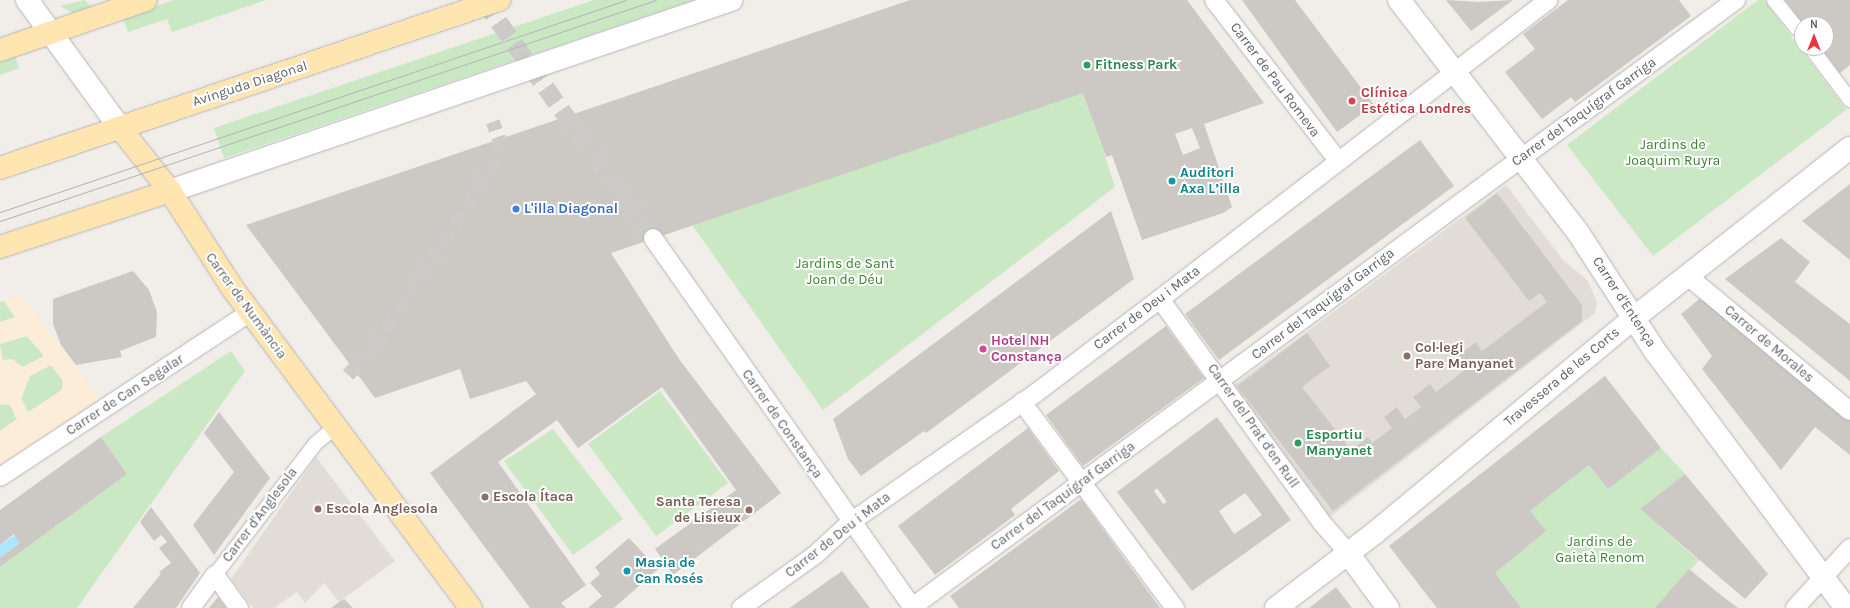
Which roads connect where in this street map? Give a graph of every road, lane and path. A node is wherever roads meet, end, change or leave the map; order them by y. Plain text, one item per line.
1 (27, 0) edge
2 (499, 0) edge
3 (731, 0) edge
4 (1214, 0) edge
5 (1398, 0) edge
6 (1548, 0) edge
7 (1736, 0) edge
8 (1774, 0) edge
9 (138, 1) edge
10 (1794, 25) edge
11 (50, 35) junction
12 (0, 50) edge
13 (1817, 56) edge
14 (1454, 70) junction
15 (1850, 100) edge
16 (120, 128) junction
17 (1850, 148) edge
18 (1523, 157) junction
19 (1337, 159) junction
20 (0, 168) edge
21 (170, 191) junction
22 (654, 238) tunnel mouth
23 (0, 247) edge
24 (1689, 277) junction
25 (1160, 299) junction
26 (250, 312) junction
27 (1635, 317) junction
28 (1221, 381) junction
29 (1022, 402) junction
30 (1850, 411) edge
31 (335, 427) junction
32 (0, 477) edge
33 (1083, 482) junction
34 (851, 522) junction
35 (1850, 548) edge
36 (1348, 553) junction
37 (215, 575) junction
38 (1822, 578) junction
39 (191, 608) edge
40 (239, 608) edge
41 (471, 608) edge
42 (741, 608) edge
43 (912, 608) edge
44 (1175, 608) edge
45 (1276, 608) edge
46 (1388, 608) edge
47 (1795, 608) edge
48 (1846, 608) edge

1 - 11 main road, Carrer de Numància
2 - 16 main road, Avinguda Diagonal
3 - 21 main road
4 - 19 street, Carrer de Pau Romeva
5 - 14 main road, Carrer d'Entença
6 - 14 street, Carrer de Deu i Mata
7 - 18 street, Carrer del Taquígraf Garriga
8 - 10 street
9 - 11 main road
11 - 12 main road
11 - 16 main road, Carrer de Numància
13 - 15 street
14 - 18 main road, Carrer d'Entença
14 - 19 street, Carrer de Deu i Mata
16 - 20 main road, Avinguda Diagonal
16 - 21 main road, Carrer de Numància
17 - 24 main road, Travessera de les Corts
18 - 27 main road, Carrer d'Entença
18 - 28 street, Carrer del Taquígraf Garriga
19 - 25 street, Carrer de Deu i Mata
21 - 23 main road
21 - 26 main road, Carrer de Numància
22 - 34 street, Carrer de Constança
24 - 27 main road, Travessera de les Corts
24 - 30 street, Carrer de Morales
25 - 28 street, Carrer del Prat d'en Rull
25 - 29 street, Carrer de Deu i Mata
26 - 31 main road, Carrer de Numància
26 - 32 street, Carrer de Can Segalar
27 - 36 main road, Travessera de les Corts
27 - 38 main road, Carrer d'Entença
28 - 33 street, Carrer del Taquígraf Garriga
28 - 36 street, Carrer del Prat d'en Rull
29 - 33 street
29 - 34 street, Carrer de Deu i Mata
31 - 37 street, Carrer d'Anglesola
31 - 41 main road, Carrer de Numància
33 - 43 street, Carrer del Taquígraf Garriga
33 - 44 street
34 - 42 street, Carrer de Deu i Mata
34 - 43 street, Carrer de Constança
35 - 38 street
36 - 45 main road, Travessera de les Corts
36 - 46 main road
37 - 39 street, Carrer d'Anglesola
37 - 40 street
38 - 47 street
38 - 48 main road, Carrer d'Entença

